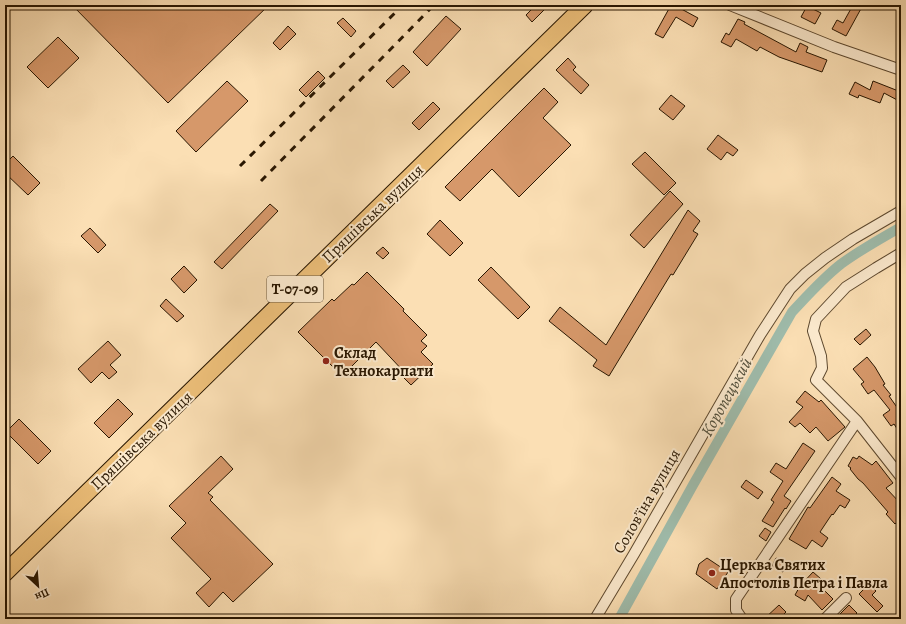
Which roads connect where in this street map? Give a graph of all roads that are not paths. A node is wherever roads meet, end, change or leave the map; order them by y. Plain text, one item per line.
1 (585, 5) edge
2 (730, 5) edge
3 (901, 70) edge
4 (901, 211) edge
5 (901, 253) edge
6 (857, 421) junction
7 (901, 477) edge
8 (5, 573) edge
9 (846, 598) dead end
10 (595, 619) edge
11 (742, 619) edge
12 (825, 619) edge

1 - 8 main road, Пряшівська вулиця / Т-07-09
2 - 3 street
4 - 10 street, Соловʼїна вулиця
5 - 6 street
6 - 7 street
6 - 11 street
9 - 12 street

